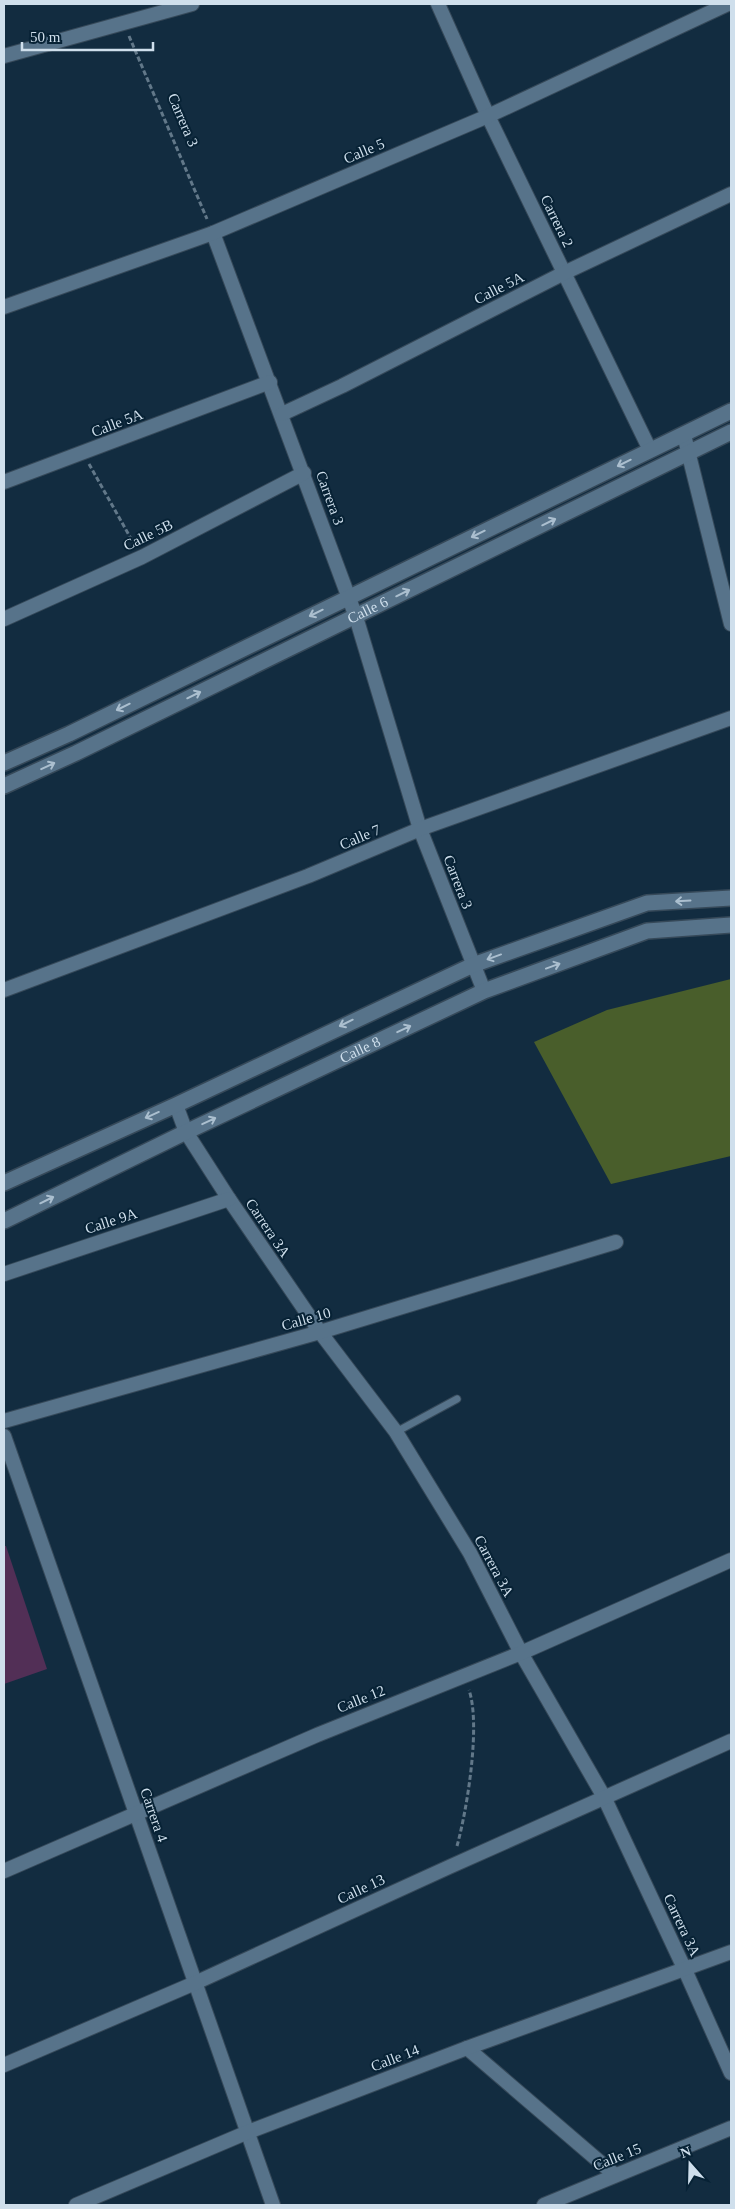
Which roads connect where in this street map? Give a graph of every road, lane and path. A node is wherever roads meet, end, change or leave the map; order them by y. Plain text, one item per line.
1 (192, 4) edge
2 (438, 4) edge
3 (728, 4) edge
4 (124, 24) junction
5 (4, 56) edge
6 (488, 116) junction
7 (731, 194) edge
8 (213, 233) junction
9 (564, 273) junction
10 (4, 307) edge
11 (270, 382) junction
12 (731, 411) edge
13 (282, 414) junction
14 (731, 432) edge
15 (684, 435) junction
16 (650, 450) junction
17 (83, 453) junction
18 (689, 453) junction
19 (304, 473) junction
20 (4, 482) edge
21 (142, 557) junction
22 (349, 597) junction
23 (356, 617) junction
24 (4, 619) edge
25 (731, 624) edge
26 (731, 718) edge
27 (69, 734) junction
28 (76, 753) junction
29 (4, 763) edge
30 (4, 786) edge
31 (420, 830) junction
32 (731, 898) edge
33 (731, 925) edge
34 (472, 965) junction
35 (4, 990) edge
36 (484, 991) junction
37 (176, 1105) junction
38 (186, 1132) junction
39 (4, 1183) edge
40 (229, 1199) junction
41 (4, 1221) edge
42 (616, 1242) dead end
43 (4, 1274) edge
44 (320, 1332) junction
45 (457, 1399) dead end
46 (4, 1421) edge
47 (396, 1432) junction
48 (4, 1436) edge
49 (731, 1560) edge
50 (522, 1653) junction
51 (463, 1675) junction
52 (731, 1741) edge
53 (604, 1797) junction
54 (136, 1814) junction
55 (448, 1867) junction
56 (4, 1871) edge
57 (731, 1952) edge
58 (685, 1970) junction
59 (195, 1983) junction
60 (467, 2048) junction
61 (4, 2065) edge
62 (731, 2073) edge
63 (731, 2128) edge
64 (248, 2132) junction
65 (615, 2175) junction
66 (76, 2205) edge
67 (273, 2205) edge
68 (544, 2205) edge

1 - 4 street
2 - 6 street, Carrera 2
3 - 6 street, Calle 5
4 - 5 street
4 - 8 path, Carrera 3
6 - 8 street, Calle 5
6 - 9 street, Carrera 2
7 - 9 street, Calle 5A
8 - 10 street, Calle 5
8 - 11 street, Carrera 3
9 - 13 street, Calle 5A
9 - 16 street, Carrera 2
11 - 13 street, Carrera 3
11 - 17 street, Calle 5A
12 - 15 street, Calle 6
13 - 19 street, Carrera 3
14 - 18 street, Calle 6
15 - 16 street, Calle 6
15 - 18 street
16 -> 22 street, Calle 6
17 - 20 street, Calle 5A
17 - 21 path
23 -> 18 street, Calle 6
18 - 25 street
19 - 21 street, Calle 5B
19 - 22 street, Carrera 3
21 - 24 street, Calle 5B
22 - 23 street, Carrera 3
22 -> 27 street, Calle 6
28 -> 23 street, Calle 6
23 - 31 street, Carrera 3
26 - 31 street, Calle 7
27 - 28 street
27 - 29 street, Calle 6
30 -> 28 street, Calle 6
31 - 34 street, Carrera 3
31 - 35 street, Calle 7
32 -> 34 street, Calle 8
36 -> 33 street, Calle 8
34 - 36 street, Carrera 3
34 -> 37 street, Calle 8
38 -> 36 street, Calle 8
37 - 38 street, Carrera 3A
37 -> 39 street, Calle 8
38 - 40 street, Carrera 3A
41 -> 38 street, Calle 8
40 - 43 street, Calle 9A
40 - 44 street, Carrera 3A
42 - 44 street, Calle 10
44 - 46 street, Calle 10
44 - 47 street, Carrera 3A
45 - 47 lane
47 - 50 street, Carrera 3A
48 - 54 street, Carrera 4
49 - 50 street, Calle 12
50 - 51 street, Calle 12
50 - 53 street, Carrera 3A
51 - 54 street, Calle 12
51 - 55 path
52 - 53 street, Calle 13
53 - 55 street, Calle 13
53 - 58 street, Carrera 3A
54 - 56 street, Calle 12
54 - 59 street, Carrera 4
55 - 59 street, Calle 13
57 - 58 street, Calle 14
58 - 60 street, Calle 14
58 - 62 street, Carrera 3A
59 - 61 street, Calle 13
59 - 64 street, Carrera 4
60 - 64 street, Calle 14
60 - 65 street
63 - 65 street, Calle 15
64 - 66 street, Calle 14
64 - 67 street, Carrera 4
65 - 68 street, Calle 15

